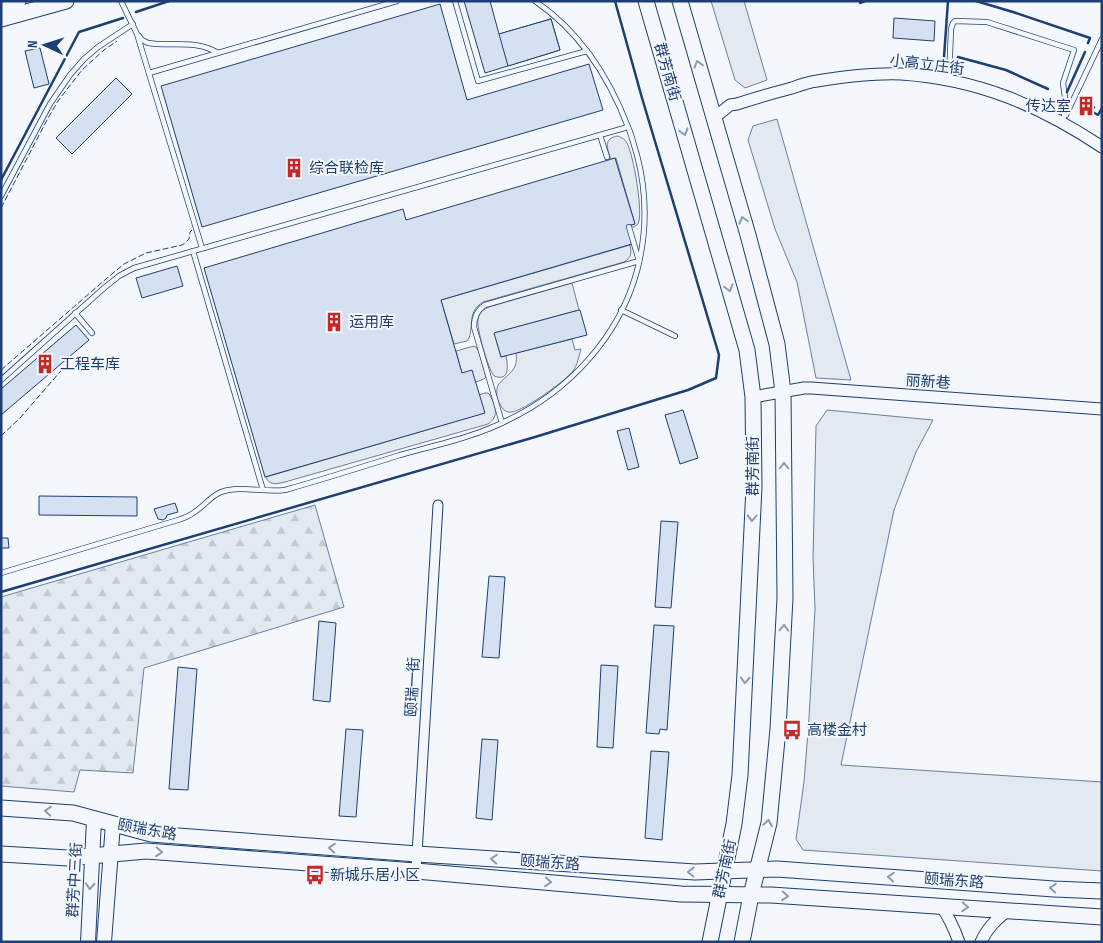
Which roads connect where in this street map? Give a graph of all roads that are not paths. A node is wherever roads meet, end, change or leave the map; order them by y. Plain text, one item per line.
1 (18, 1) edge
2 (66, 1) edge
3 (121, 1) edge
4 (397, 1) edge
5 (455, 1) edge
6 (535, 1) edge
7 (646, 1) edge
8 (680, 1) edge
9 (1, 6) edge
10 (1, 19) edge
11 (133, 24) junction
12 (137, 34) junction
13 (1102, 39) edge
14 (1100, 47) edge
15 (587, 51) junction
16 (218, 53) dead end
17 (149, 73) junction
18 (949, 80) junction
19 (714, 118) junction
20 (1063, 123) junction
21 (628, 127) junction
22 (600, 135) junction
23 (1102, 147) edge
24 (607, 158) dead end
25 (1, 196) edge
26 (629, 227) dead end
27 (202, 248) junction
28 (193, 251) junction
29 (639, 261) junction
30 (621, 310) junction
31 (75, 313) junction
32 (92, 333) dead end
33 (675, 336) dead end
34 (1, 380) edge
35 (783, 392) junction
36 (753, 396) junction
37 (1102, 409) edge
38 (502, 423) junction
39 (263, 490) junction
40 (438, 505) dead end
41 (1, 573) edge
42 (1, 808) edge
43 (94, 820) junction
44 (113, 824) junction
45 (1, 854) edge
46 (110, 854) junction
47 (417, 854) junction
48 (92, 856) junction
49 (757, 870) junction
50 (416, 871) junction
51 (725, 871) junction
52 (1102, 891) edge
53 (719, 895) junction
54 (751, 895) junction
55 (941, 906) junction
56 (1008, 910) junction
57 (1102, 917) edge
58 (88, 942) edge
59 (104, 942) edge
60 (710, 942) edge
61 (742, 942) edge
62 (959, 942) edge
63 (981, 942) edge

1 - 9 main road
2 - 10 main road
3 - 11 lane
4 - 17 lane
5 - 15 lane
6 - 15 lane
7 -> 36 main road, 群芳南街
19 -> 8 main road, 群芳南街
11 - 12 lane
11 - 25 lane
12 - 16 lane
12 - 17 lane
13 - 14 lane
14 - 20 lane
15 - 21 lane
17 - 27 lane
18 - 19 street, 小高立庄街
18 - 20 street, 小高立庄街
18 - 20 lane
35 -> 19 main road, 群芳南街
20 - 23 street, 小高立庄街
21 - 22 lane
21 - 29 lane
22 - 24 lane
22 - 27 lane
26 - 29 lane
27 - 28 lane
28 - 31 lane
28 - 39 lane
29 - 30 lane
29 - 38 lane
30 - 33 lane
30 - 38 lane
31 - 32 lane
31 - 34 lane
35 - 36 street, 丽新巷
35 - 37 street, 丽新巷
49 -> 35 main road, 群芳南街
36 -> 51 main road, 群芳南街
38 - 39 lane
39 - 41 lane
40 - 47 street, 颐瑞一街
43 -> 42 main road, 颐瑞东路
43 - 44 main road, 颐瑞东路
43 - 48 main road, 群芳中三街
44 - 46 main road
47 -> 44 main road, 颐瑞东路
45 - 48 main road, 颐瑞东路
46 - 48 main road, 颐瑞东路
46 -> 50 main road, 颐瑞东路
46 - 59 main road
47 - 50 street, 颐瑞一街
51 -> 47 main road, 颐瑞东路
48 -> 58 main road, 群芳中三街
49 - 51 main road, 颐瑞东路
52 -> 49 main road, 颐瑞东路
49 - 54 main road, 群芳南街
50 -> 53 main road, 颐瑞东路
51 - 53 main road, 群芳南街
53 - 54 main road, 颐瑞东路
53 - 60 main road, 群芳南街
54 -> 55 main road, 颐瑞东路
54 - 61 main road, 群芳南街
55 -> 56 main road, 颐瑞东路
55 - 62 street
56 - 57 main road, 颐瑞东路
56 - 63 street

